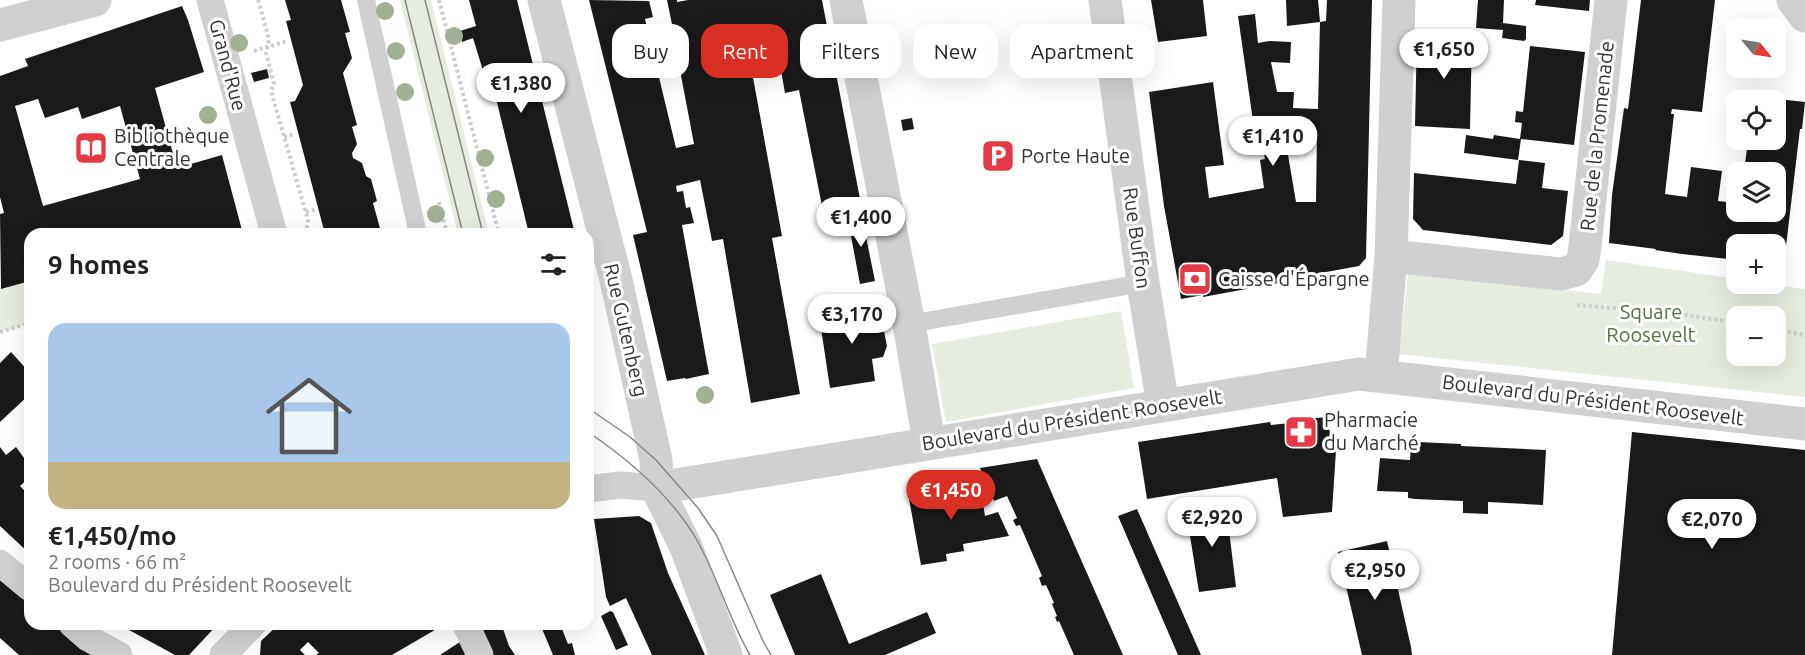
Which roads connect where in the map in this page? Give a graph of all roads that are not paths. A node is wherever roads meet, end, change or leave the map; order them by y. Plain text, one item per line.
1 (95, 0) edge
2 (210, 0) edge
3 (366, 0) edge
4 (544, 0) edge
5 (846, 0) edge
6 (1105, 0) edge
7 (1399, 0) edge
8 (1611, 0) edge
9 (1793, 0) edge
10 (1805, 16) edge
11 (0, 25) edge
12 (272, 228) edge
13 (417, 228) edge
14 (1391, 256) junction
15 (1143, 283) junction
16 (909, 324) junction
17 (1381, 376) junction
18 (1163, 405) junction
19 (1805, 424) edge
20 (929, 443) junction
21 (594, 488) edge
22 (657, 488) junction
23 (0, 563) edge
24 (24, 583) edge
25 (79, 630) edge
26 (249, 630) edge
27 (468, 630) edge
28 (231, 652) edge
29 (119, 655) edge
30 (480, 655) edge
31 (726, 655) edge

1 - 11 street
2 - 12 street, Grand'Rue
3 - 13 lane
4 - 22 street, Rue Gutenberg
5 - 16 street
6 - 15 street, Rue Buffon
7 - 14 street
8 - 14 street, Rue de la Promenade
9 - 10 street
14 - 17 street
15 - 16 lane
15 - 18 street, Rue Buffon
16 - 20 street
17 - 18 street, Boulevard du Président Roosevelt
17 - 19 street, Boulevard du Président Roosevelt
18 - 20 street, Boulevard du Président Roosevelt
20 - 22 street, Boulevard du Président Roosevelt
21 - 22 street
22 - 31 street
23 - 24 street
25 - 29 street
26 - 28 street
27 - 30 street

